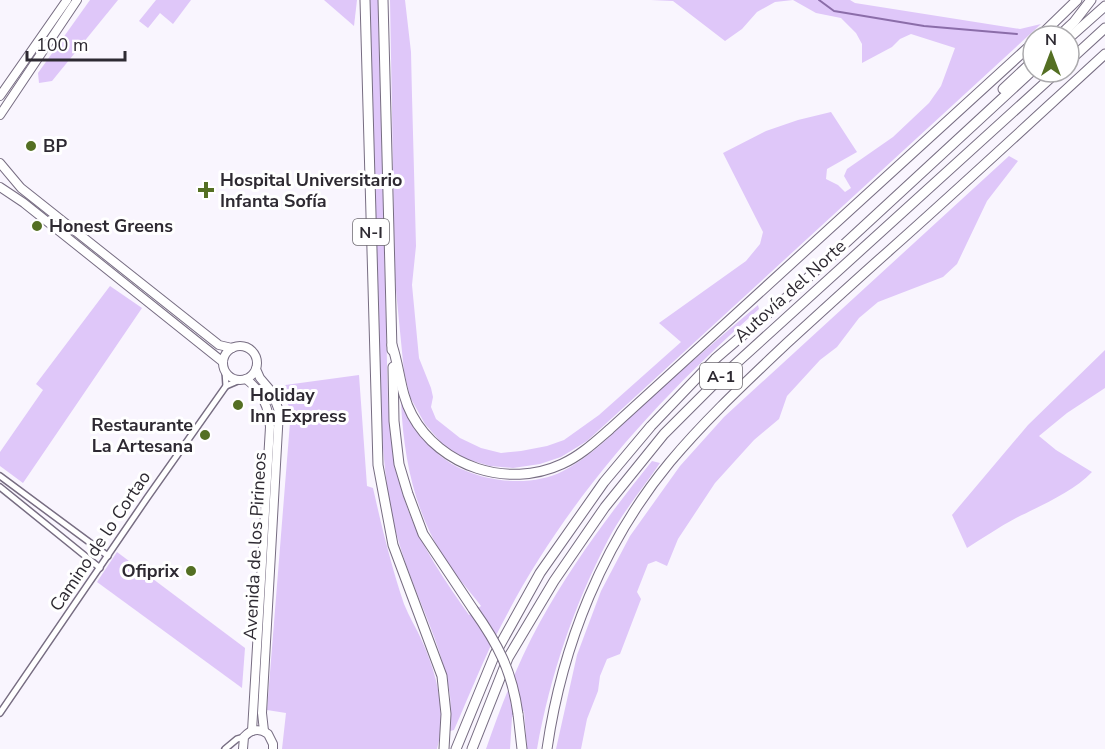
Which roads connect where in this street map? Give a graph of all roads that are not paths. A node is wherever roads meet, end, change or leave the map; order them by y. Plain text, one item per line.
1 (67, 0) edge
2 (77, 0) edge
3 (365, 0) edge
4 (383, 0) edge
5 (1077, 0) edge
6 (1091, 0) edge
7 (1105, 6) edge
8 (1052, 24) edge
9 (1072, 24) edge
10 (1081, 27) edge
11 (1105, 28) edge
12 (1081, 50) edge
13 (1021, 54) edge
14 (1105, 54) edge
15 (1021, 72) edge
16 (1021, 81) edge
17 (1043, 84) edge
18 (0, 96) edge
19 (0, 115) edge
20 (977, 121) junction
21 (0, 163) edge
22 (0, 187) edge
23 (392, 345) junction
24 (232, 348) junction
25 (224, 366) junction
26 (256, 369) junction
27 (243, 379) junction
28 (226, 386) junction
29 (1, 481) edge
30 (108, 556) junction
31 (100, 568) junction
32 (0, 713) edge
33 (518, 714) junction
34 (252, 730) junction
35 (264, 731) junction
36 (244, 737) junction
37 (225, 749) edge
38 (243, 749) edge
39 (273, 749) edge
40 (444, 749) edge
41 (456, 749) edge
42 (472, 749) edge
43 (514, 749) edge
44 (522, 749) edge
45 (547, 749) edge

1 - 18 main road
2 - 19 main road
3 - 40 highway, N-I
4 - 23 highway, N-I
5 - 8 highway
6 - 9 highway
7 - 10 highway
11 - 12 highway
13 - 23 highway
14 - 45 highway
15 - 20 highway
16 - 20 highway, Autovía del Norte / A-1
17 - 42 highway, Autovía del Norte / A-1
20 - 41 highway, Autovía del Norte / A-1
21 - 24 main road
22 - 25 main road
23 - 33 highway, N-I, bridge
24 - 25 main road
24 - 26 main road
25 - 27 main road
25 - 28 street
26 - 27 main road
26 - 35 main road, Avenida de los Pirineos
27 - 28 street
27 - 34 main road, Avenida de los Pirineos
28 - 30 street, Camino de lo Cortao
29 - 30 street
29 - 31 street
30 - 31 street, Camino de lo Cortao
31 - 32 street, Camino de lo Cortao
33 - 43 highway
33 - 44 highway
34 - 35 main road
34 - 36 main road
35 - 39 main road
36 - 37 street
36 - 38 main road

